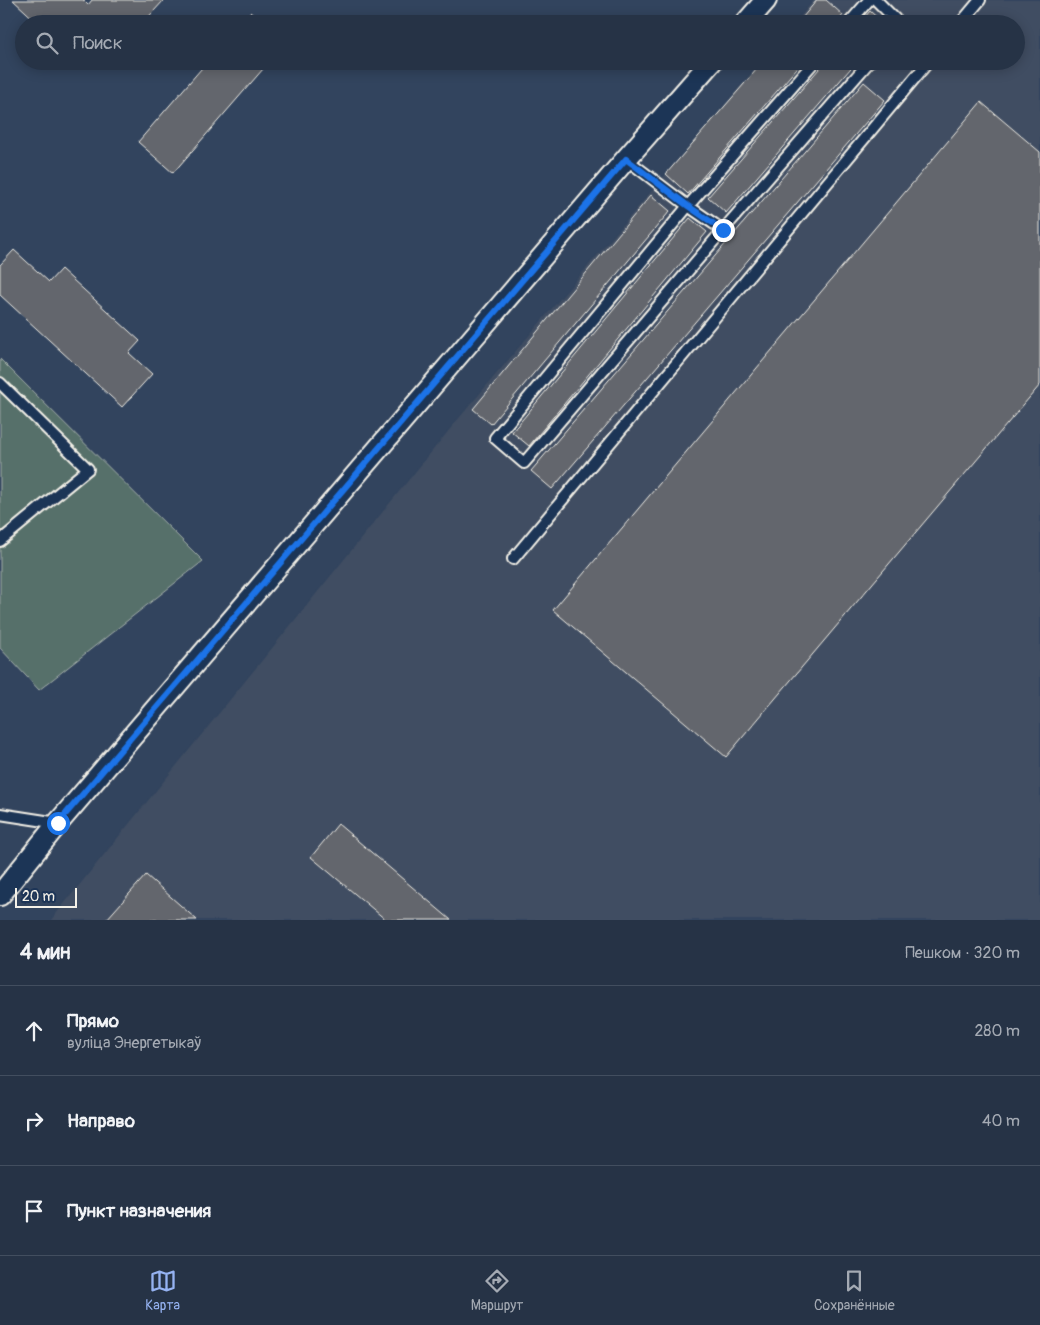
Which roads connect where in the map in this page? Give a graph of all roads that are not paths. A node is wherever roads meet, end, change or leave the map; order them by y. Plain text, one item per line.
1 (766, 0) edge
2 (869, 0) edge
3 (876, 0) edge
4 (980, 0) edge
5 (753, 15) edge
6 (856, 15) edge
7 (891, 15) edge
8 (968, 15) edge
9 (704, 70) edge
10 (807, 70) edge
11 (862, 70) edge
12 (921, 70) edge
13 (626, 159) junction
14 (688, 206) junction
15 (723, 230) junction
16 (0, 384) edge
17 (0, 541) edge
18 (513, 559) dead end
19 (0, 814) edge
20 (58, 823) junction
21 (0, 895) edge

1 - 5 street
2 - 6 lane
3 - 7 lane
4 - 8 lane
9 - 13 street
10 - 14 lane
11 - 15 lane
12 - 18 lane
13 - 14 lane
13 - 20 street
14 - 15 lane
14 - 15 lane
16 - 17 lane
19 - 20 lane
20 - 21 street

